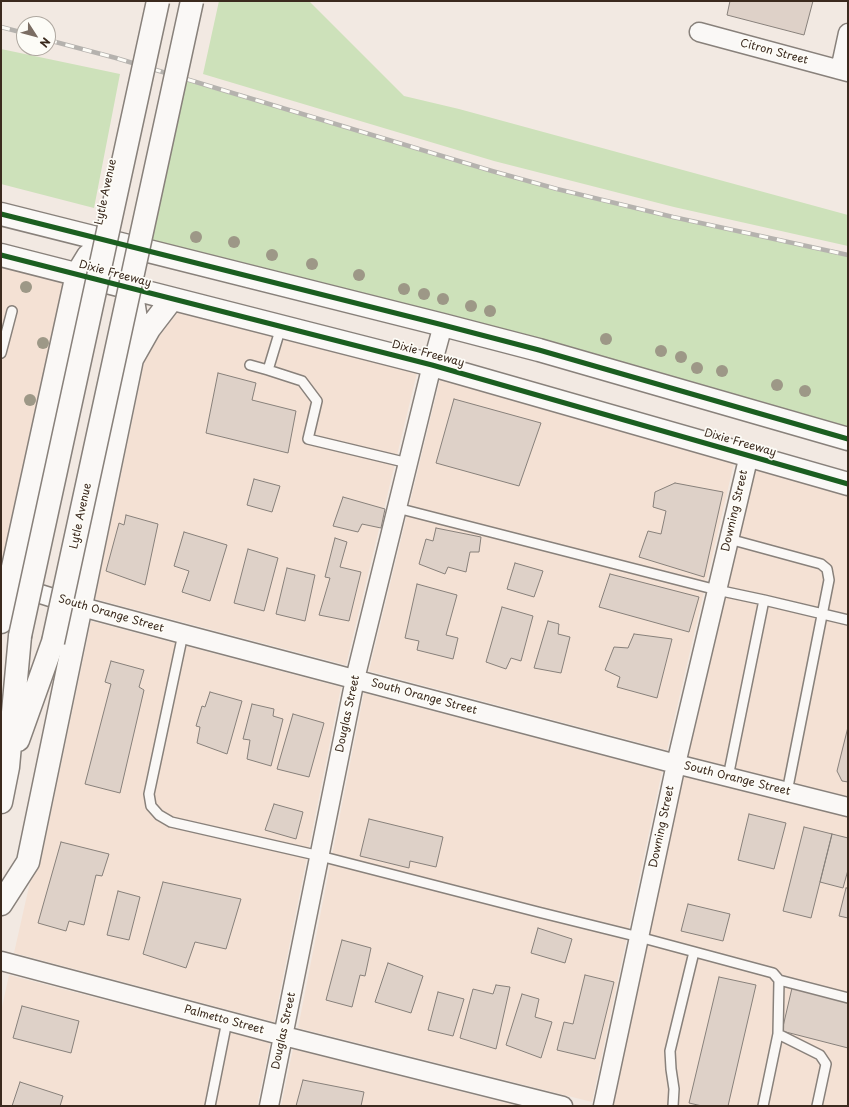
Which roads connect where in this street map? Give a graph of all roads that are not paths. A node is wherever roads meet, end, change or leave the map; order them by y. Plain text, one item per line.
1 (158, 1) edge
2 (192, 1) edge
3 (699, 32) dead end
4 (848, 33) edge
5 (844, 71) edge
6 (1, 214) edge
7 (106, 241) junction
8 (1, 254) edge
9 (77, 274) junction
10 (131, 288) junction
11 (172, 299) junction
12 (12, 311) dead end
13 (443, 325) junction
14 (281, 327) junction
15 (1, 353) edge
16 (132, 359) junction
17 (250, 365) dead end
18 (432, 365) junction
19 (268, 370) junction
20 (848, 439) edge
21 (748, 455) junction
22 (408, 463) junction
23 (848, 484) edge
24 (397, 508) junction
25 (729, 538) junction
26 (5, 583) edge
27 (717, 590) junction
28 (764, 600) junction
29 (82, 607) junction
30 (822, 614) junction
31 (848, 620) edge
32 (1, 622) edge
33 (183, 634) junction
34 (355, 679) junction
35 (676, 764) junction
36 (8, 767) junction
37 (728, 777) junction
38 (786, 792) junction
39 (1, 802) edge
40 (848, 807) edge
41 (320, 856) junction
42 (1, 904) edge
43 (639, 937) junction
44 (694, 952) junction
45 (1, 961) edge
46 (779, 980) junction
47 (848, 998) edge
48 (227, 1021) junction
49 (778, 1034) junction
50 (284, 1036) junction
51 (210, 1106) edge
52 (269, 1106) edge
53 (563, 1106) edge
54 (603, 1106) edge
55 (672, 1106) edge
56 (762, 1106) edge
57 (817, 1106) edge

1 - 36 main road, Lytle Avenue, bridge
2 - 36 main road, Lytle Avenue, bridge
3 - 5 street, Citron Street
4 - 5 street
6 - 7 main road
7 - 9 main road
7 - 10 main road
7 - 13 main road
8 - 9 main road, Dixie Freeway
9 - 10 main road, Dixie Freeway
9 - 26 main road
10 - 11 main road, Dixie Freeway
10 - 16 main road
11 - 14 main road, Dixie Freeway
11 - 16 main road
12 - 15 lane
13 - 18 street, Douglas Street
13 - 20 main road
14 - 18 main road, Dixie Freeway
14 - 19 lane
16 - 29 main road
17 - 19 lane
18 - 21 main road, Dixie Freeway
18 - 22 street, Douglas Street
19 - 22 lane
21 - 23 main road, Dixie Freeway
21 - 25 street, Downing Street
22 - 24 street, Douglas Street
24 - 27 lane
24 - 34 street, Douglas Street
25 - 27 street, Downing Street
25 - 30 lane
26 - 29 street, South Orange Street
26 - 32 main road
27 - 28 lane
27 - 35 street, Downing Street
28 - 30 lane
28 - 37 lane
29 - 33 street, South Orange Street
29 - 42 main road
30 - 31 lane
30 - 38 lane
33 - 34 street, South Orange Street
33 - 41 lane
34 - 35 street, South Orange Street
34 - 41 street, Douglas Street
35 - 37 street, South Orange Street
35 - 43 street, Downing Street
36 - 39 main road, Lytle Avenue
37 - 38 street, South Orange Street
38 - 40 street, South Orange Street
41 - 43 lane
41 - 50 street, Douglas Street
43 - 44 lane
43 - 54 street, Downing Street
44 - 46 lane
44 - 55 lane
45 - 48 street, Palmetto Street
46 - 47 lane
46 - 49 lane
48 - 50 street, Palmetto Street
48 - 51 lane
49 - 56 lane
49 - 57 lane
50 - 52 street, Douglas Street
50 - 53 street, Palmetto Street

